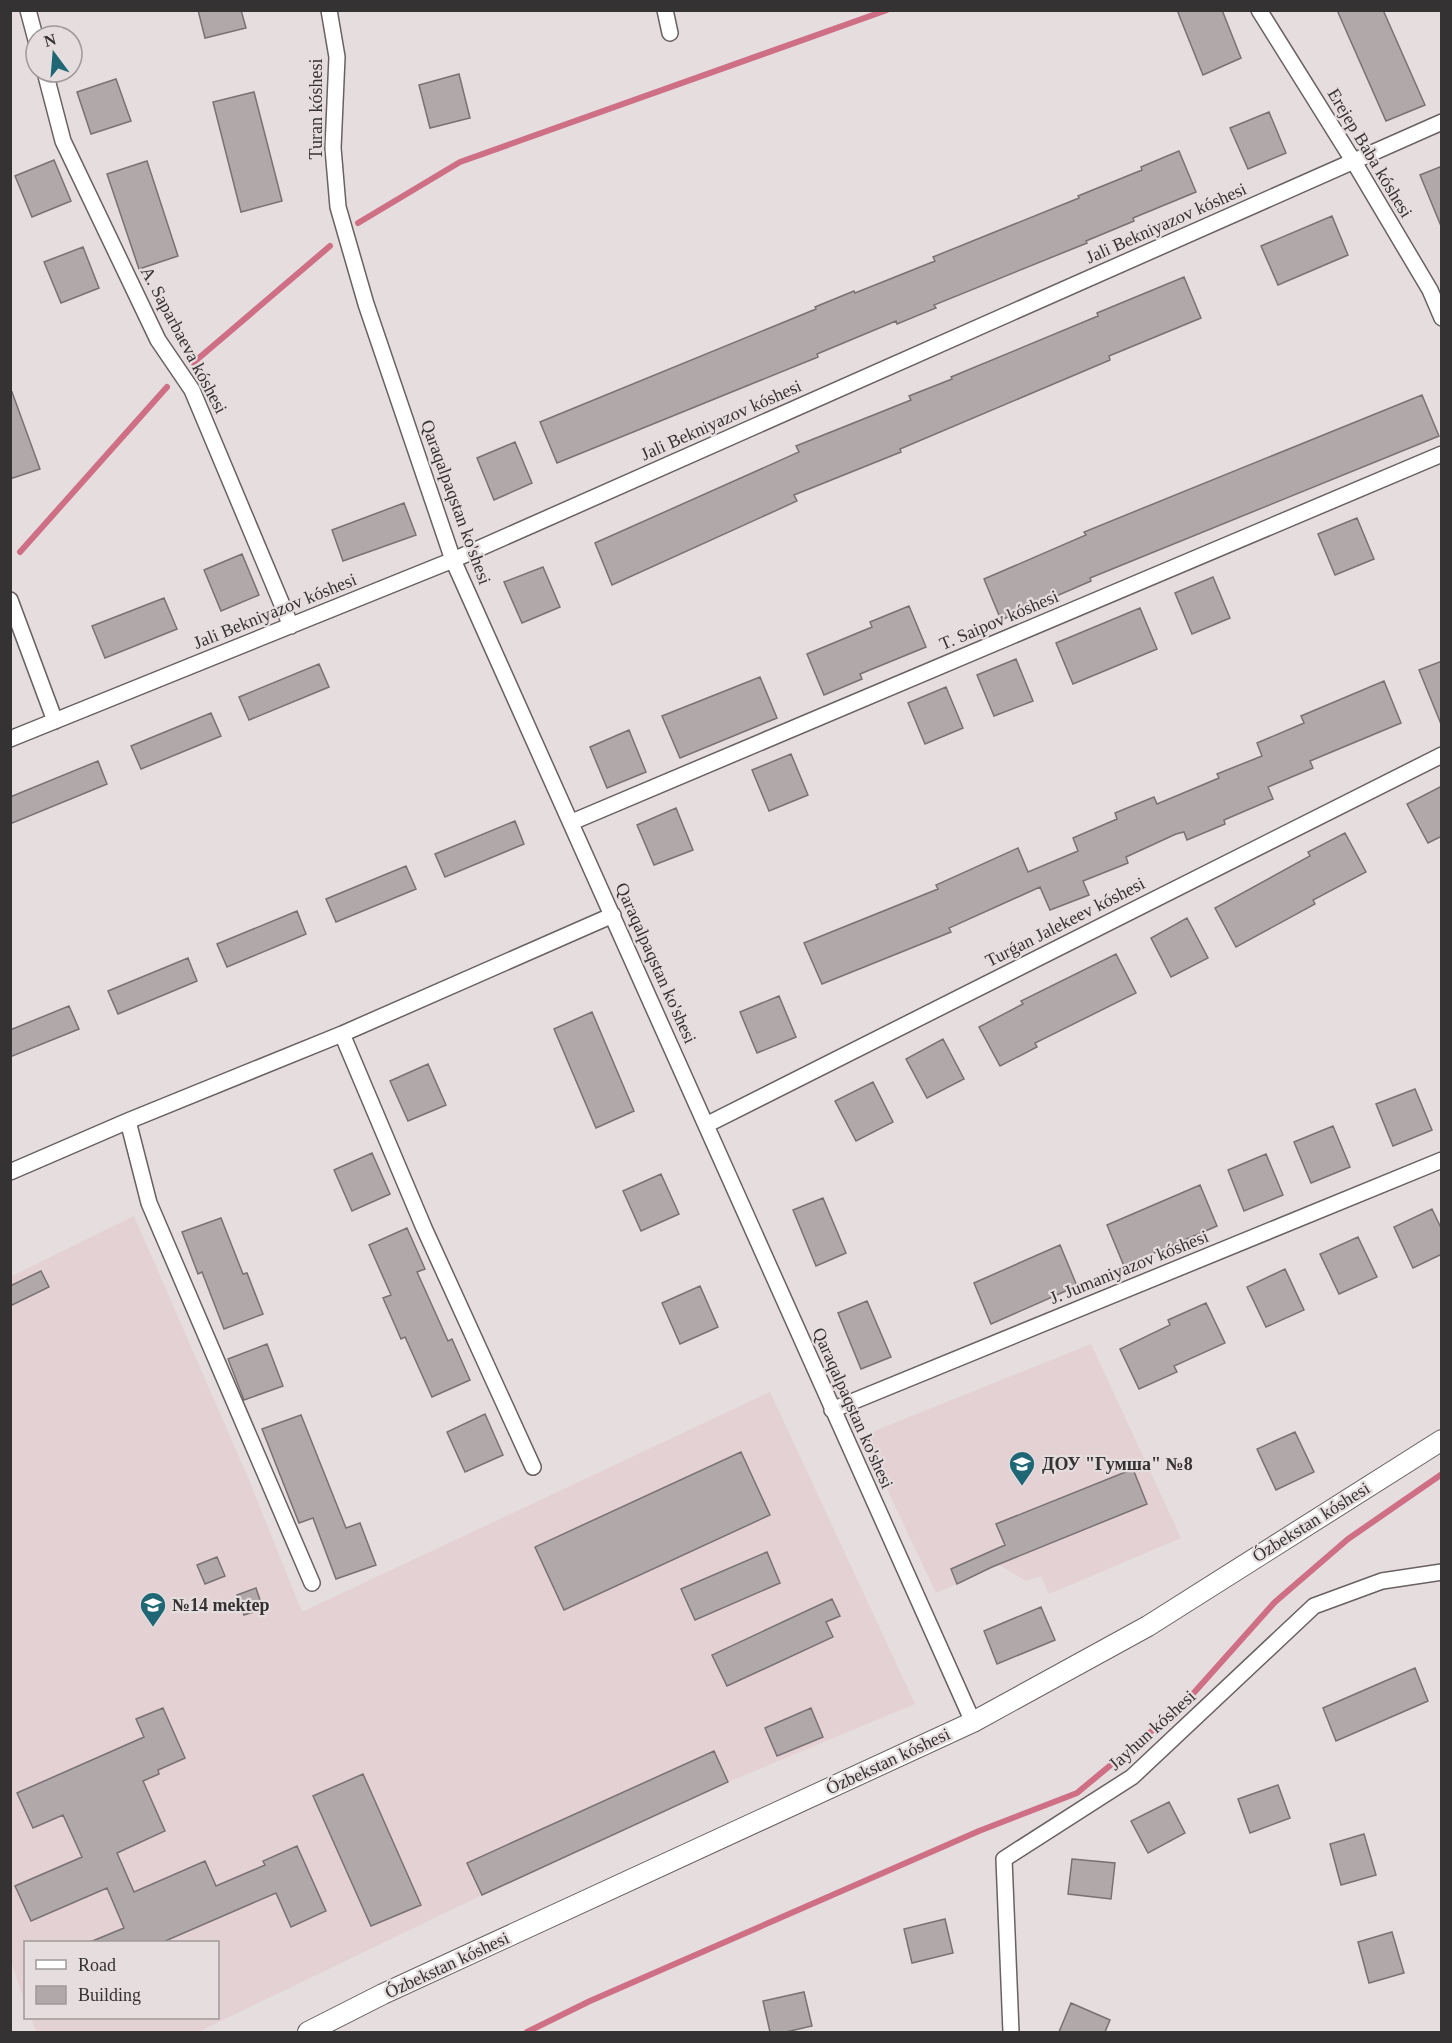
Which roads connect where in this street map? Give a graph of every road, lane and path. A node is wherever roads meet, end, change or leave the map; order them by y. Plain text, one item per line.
1 (329, 10) edge
2 (665, 10) edge
3 (1259, 10) edge
4 (670, 33) dead end
5 (48, 84) edge
6 (1442, 122) edge
7 (1354, 162) junction
8 (338, 207) joint
9 (1442, 318) edge
10 (1442, 454) edge
11 (453, 560) junction
12 (10, 600) edge
13 (291, 626) junction
14 (55, 721) junction
15 (10, 739) edge
16 (1442, 755) edge
17 (572, 822) junction
18 (613, 915) junction
19 (342, 1034) junction
20 (128, 1121) junction
21 (706, 1125) junction
22 (1442, 1160) edge
23 (10, 1172) edge
24 (832, 1410) junction
25 (1442, 1440) edge
26 (533, 1467) dead end
27 (1442, 1572) edge
28 (312, 1583) dead end
29 (973, 1722) junction
30 (308, 2032) edge
31 (1011, 2032) edge

1 - 8 street, Turan kóshesi
2 - 4 street
3 - 7 street, Erejep Baba kóshesi
5 - 13 street, A. Saparbaeva kóshesi
6 - 7 street, Jali Bekniyazov kóshesi
7 - 9 street, Erejep Baba kóshesi
7 - 11 street, Jali Bekniyazov kóshesi
8 - 11 street, Qaraqalpaqstan ko'shesi
10 - 17 street, T. Saipov kóshesi
11 - 13 street, Jali Bekniyazov kóshesi
11 - 17 street, Qaraqalpaqstan ko'shesi
12 - 14 street
13 - 14 street, Jali Bekniyazov kóshesi
14 - 15 street, Jali Bekniyazov kóshesi
16 - 21 street, Turǵan Jalekeev kóshesi
17 - 18 street, Qaraqalpaqstan ko'shesi
18 - 19 street
18 - 21 street, Qaraqalpaqstan ko'shesi
19 - 20 street
19 - 26 street
20 - 23 street
20 - 28 street
21 - 24 street, Qaraqalpaqstan ko'shesi
22 - 24 street, J. Jumaniyazov kóshesi
24 - 29 street, Qaraqalpaqstan ko'shesi
25 - 29 street, Ózbekstan kóshesi
27 - 31 street, Jayhun kóshesi
29 - 30 street, Ózbekstan kóshesi

